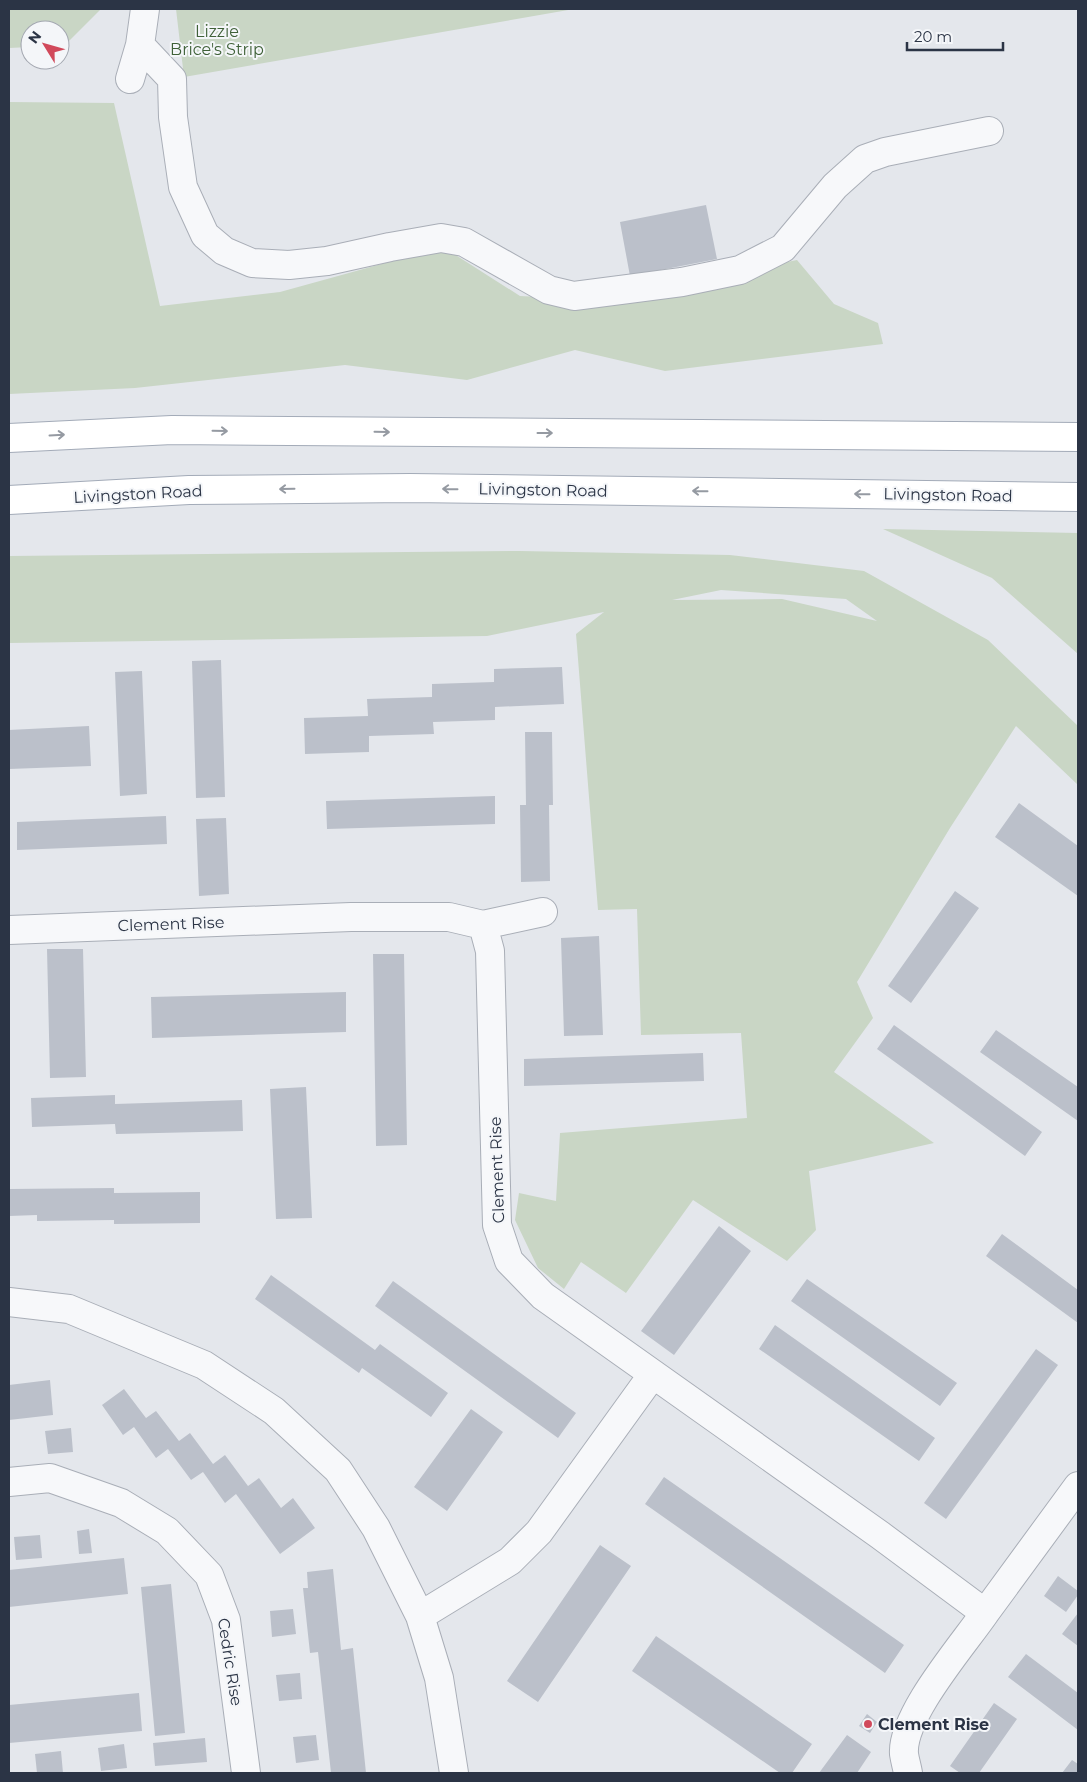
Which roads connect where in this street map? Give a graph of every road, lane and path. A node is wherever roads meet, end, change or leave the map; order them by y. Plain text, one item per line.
1 (145, 9) edge
2 (140, 45) junction
3 (130, 79) dead end
4 (989, 132) dead end
5 (1078, 437) edge
6 (9, 438) edge
7 (1078, 497) edge
8 (9, 500) edge
9 (543, 912) dead end
10 (483, 925) junction
11 (9, 930) edge
12 (9, 1302) edge
13 (653, 1374) junction
14 (9, 1482) edge
15 (1078, 1486) edge
16 (985, 1613) junction
17 (420, 1616) junction
18 (246, 1773) edge
19 (454, 1773) edge
20 (908, 1773) edge

1 - 2 street
2 - 3 street
2 - 4 street
6 -> 5 main road
7 -> 8 main road, Livingston Road
9 - 10 street, Clement Rise
10 - 11 street, Clement Rise
10 - 13 street, Clement Rise
12 - 17 street
13 - 16 street, Clement Rise
13 - 17 street
14 - 18 street, Cedric Rise
15 - 16 street
16 - 20 street
17 - 19 street

